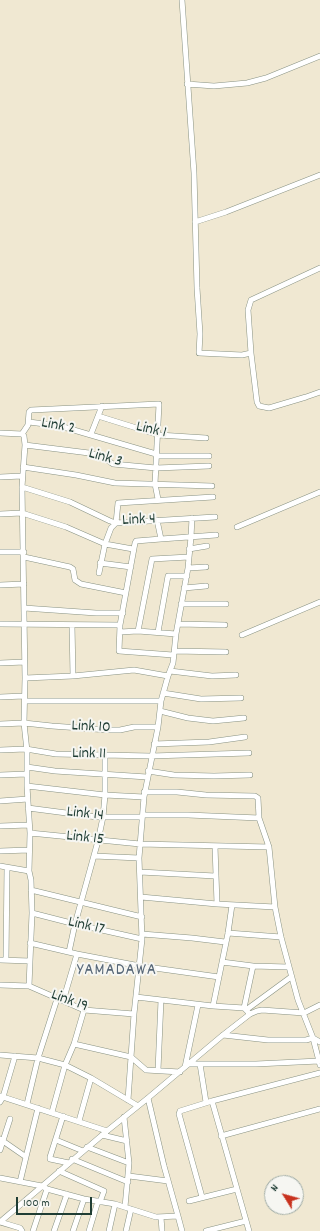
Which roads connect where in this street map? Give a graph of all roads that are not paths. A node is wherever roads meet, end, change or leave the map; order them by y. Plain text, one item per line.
1 (182, 0) edge
2 (320, 56) edge
3 (187, 84) junction
4 (320, 175) edge
5 (195, 222) junction
6 (320, 268) edge
7 (251, 353) junction
8 (320, 392) edge
9 (102, 406) junction
10 (98, 416) junction
11 (29, 422) junction
12 (0, 433) edge
13 (22, 434) junction
14 (91, 434) junction
15 (159, 435) junction
16 (206, 438) dead end
17 (25, 445) junction
18 (156, 455) junction
19 (209, 456) dead end
20 (209, 466) dead end
21 (23, 467) junction
22 (156, 468) junction
23 (22, 476) junction
24 (0, 477) edge
25 (155, 484) junction
26 (212, 486) dead end
27 (22, 487) junction
28 (320, 492) edge
29 (212, 497) dead end
30 (158, 499) junction
31 (22, 513) junction
32 (0, 514) edge
33 (215, 517) dead end
34 (192, 518) junction
35 (157, 520) junction
36 (116, 522) junction
37 (237, 527) dead end
38 (216, 535) dead end
39 (191, 537) junction
40 (161, 539) junction
41 (105, 544) junction
42 (207, 546) dead end
43 (134, 549) junction
44 (189, 549) junction
45 (0, 552) edge
46 (24, 554) junction
47 (189, 557) junction
48 (100, 563) junction
49 (131, 567) junction
50 (206, 567) dead end
51 (188, 568) junction
52 (98, 573) dead end
53 (187, 576) junction
54 (24, 584) junction
55 (0, 585) edge
56 (206, 586) dead end
57 (184, 588) junction
58 (126, 593) junction
59 (320, 602) edge
60 (181, 604) junction
61 (226, 604) dead end
62 (24, 608) junction
63 (122, 613) junction
64 (0, 624) edge
65 (24, 624) junction
66 (178, 624) junction
67 (72, 625) junction
68 (120, 625) junction
69 (225, 625) dead end
70 (138, 631) junction
71 (120, 632) junction
72 (158, 632) junction
73 (176, 634) junction
74 (242, 635) dead end
75 (226, 652) dead end
76 (174, 653) junction
77 (25, 662) junction
78 (0, 663) edge
79 (169, 674) junction
80 (236, 675) dead end
81 (73, 676) junction
82 (25, 678) junction
83 (163, 693) junction
84 (0, 697) edge
85 (241, 698) dead end
86 (25, 699) junction
87 (161, 701) junction
88 (160, 712) junction
89 (244, 718) dead end
90 (24, 723) junction
91 (0, 724) edge
92 (158, 727) junction
93 (244, 737) dead end
94 (154, 744) junction
95 (26, 749) junction
96 (0, 750) edge
97 (249, 753) dead end
98 (105, 755) junction
99 (151, 756) junction
100 (27, 767) junction
101 (105, 773) junction
102 (27, 774) junction
103 (147, 774) junction
104 (0, 775) edge
105 (250, 775) dead end
106 (27, 786) junction
107 (144, 794) junction
108 (105, 795) junction
109 (28, 799) junction
110 (0, 800) edge
111 (28, 808) junction
112 (143, 816) junction
113 (103, 817) junction
114 (259, 818) junction
115 (29, 825) junction
116 (0, 826) edge
117 (30, 833) junction
118 (98, 841) junction
119 (140, 844) junction
120 (215, 846) junction
121 (269, 847) junction
122 (29, 850) junction
123 (0, 851) edge
124 (94, 856) junction
125 (139, 858) junction
126 (0, 866) edge
127 (8, 868) junction
128 (29, 871) junction
129 (140, 872) junction
130 (216, 876) junction
131 (31, 890) junction
132 (140, 897) junction
133 (81, 902) junction
134 (216, 904) junction
135 (232, 905) junction
136 (275, 907) junction
137 (32, 913) junction
138 (142, 917) junction
139 (75, 924) junction
140 (228, 933) junction
141 (142, 936) junction
142 (281, 937) junction
143 (225, 942) junction
144 (30, 943) junction
145 (69, 952) junction
146 (77, 954) junction
147 (3, 960) edge
148 (30, 961) junction
149 (222, 962) junction
150 (140, 966) junction
151 (253, 966) junction
152 (288, 966) junction
153 (219, 977) junction
154 (291, 977) junction
155 (0, 985) edge
156 (29, 986) junction
157 (136, 997) junction
158 (57, 999) junction
159 (161, 1000) junction
160 (63, 1001) junction
161 (198, 1004) junction
162 (320, 1005) edge
163 (213, 1006) junction
164 (84, 1010) junction
165 (247, 1010) junction
166 (304, 1013) junction
167 (134, 1014) junction
168 (223, 1035) junction
169 (313, 1038) junction
170 (320, 1042) edge
171 (74, 1044) junction
172 (0, 1054) edge
173 (15, 1056) junction
174 (130, 1057) junction
175 (38, 1058) junction
176 (319, 1063) edge
177 (200, 1064) junction
178 (65, 1065) junction
179 (187, 1066) junction
180 (158, 1070) junction
181 (180, 1072) junction
182 (320, 1073) edge
183 (91, 1078) junction
184 (1, 1096) edge
185 (148, 1098) junction
186 (128, 1100) junction
187 (0, 1102) edge
188 (209, 1102) junction
189 (26, 1104) junction
190 (138, 1106) junction
191 (38, 1108) junction
192 (320, 1109) edge
193 (52, 1112) junction
194 (63, 1116) junction
195 (124, 1117) junction
196 (10, 1120) dead end
197 (79, 1121) junction
198 (106, 1131) junction
199 (102, 1135) junction
200 (221, 1136) junction
201 (1, 1140) edge
202 (56, 1140) junction
203 (127, 1141) junction
204 (85, 1149) junction
205 (0, 1150) edge
206 (26, 1157) junction
207 (70, 1161) junction
208 (129, 1163) junction
209 (59, 1171) junction
210 (129, 1176) junction
211 (0, 1178) edge
212 (168, 1181) junction
213 (20, 1182) junction
214 (128, 1182) junction
215 (44, 1187) junction
216 (237, 1189) junction
217 (67, 1194) junction
218 (202, 1197) junction
219 (84, 1199) junction
220 (189, 1200) dead end
221 (99, 1202) junction
222 (115, 1204) junction
223 (125, 1207) junction
224 (131, 1209) junction
225 (178, 1216) junction
226 (3, 1217) edge
227 (161, 1217) junction
228 (246, 1221) junction
229 (0, 1222) edge
230 (210, 1230) edge
231 (22, 1231) edge
232 (33, 1231) edge
233 (54, 1231) edge
234 (73, 1231) edge
235 (90, 1231) edge
236 (109, 1231) edge
237 (126, 1231) edge
238 (162, 1231) edge
239 (182, 1231) edge
240 (249, 1231) edge

1 - 3 street
2 - 3 street
3 - 5 street
4 - 5 street
5 - 7 street
6 - 7 street
7 - 8 street
9 - 10 street
9 - 11 street
9 - 15 street
10 - 14 street
10 - 15 street, Link 1
11 - 13 street
11 - 14 street, Link 2
12 - 13 street
13 - 17 street
14 - 18 street, Link 2
15 - 16 street, Link 1
15 - 18 street
17 - 21 street
17 - 22 street, Link 3
18 - 19 street, Link 2
18 - 22 street
20 - 22 street, Link 3
21 - 23 street
21 - 25 street
22 - 25 street
23 - 24 street
23 - 27 street
25 - 26 street
25 - 30 street
27 - 31 street
27 - 36 street, Link 4
28 - 37 street
29 - 30 street
30 - 36 street
31 - 32 street
31 - 41 street
31 - 46 street
33 - 34 street, Link 4
34 - 35 street, Link 4
34 - 39 street
35 - 36 street, Link 4
35 - 40 street
36 - 41 street
38 - 39 street
39 - 40 street
39 - 44 street
40 - 43 street
41 - 43 street
41 - 48 street
42 - 44 street
43 - 49 street
44 - 47 street
45 - 46 street
46 - 54 street
46 - 58 street
47 - 51 street
47 - 70 street
48 - 49 street
48 - 52 street
49 - 58 street
50 - 51 street
51 - 53 street
53 - 57 street
53 - 72 street
54 - 55 street
54 - 62 street
56 - 57 street
57 - 60 street
58 - 63 street
59 - 74 street
60 - 61 street
60 - 66 street
62 - 63 street
62 - 65 street
63 - 68 street
64 - 65 street
65 - 67 street
65 - 68 street
65 - 77 street
66 - 69 street
66 - 73 street
67 - 68 street
67 - 81 street
68 - 71 street
70 - 71 street
70 - 72 street
71 - 76 street
72 - 73 street
73 - 76 street
75 - 76 street
76 - 79 street
77 - 78 street
77 - 82 street
79 - 80 street
79 - 81 street
79 - 83 street
81 - 82 street
82 - 86 street
83 - 85 street
83 - 87 street
84 - 86 street
86 - 87 street
86 - 90 street
87 - 88 street
88 - 89 street
88 - 92 street
90 - 91 street, Link 10
90 - 92 street, Link 10
90 - 95 street
92 - 94 street
93 - 94 street
94 - 99 street
95 - 96 street, Link 11
95 - 98 street, Link 11
95 - 100 street
97 - 99 street, Link 11
98 - 99 street, Link 11
98 - 101 street
99 - 103 street
100 - 101 street
100 - 102 street
101 - 103 street
101 - 108 street
102 - 104 street
102 - 106 street
103 - 105 street
103 - 107 street
106 - 108 street
106 - 109 street
107 - 108 street
107 - 112 street
107 - 114 street
108 - 113 street
109 - 110 street
109 - 111 street
111 - 113 street, Link 14
111 - 115 street
112 - 113 street, Link 14
112 - 114 street, Link 14
112 - 119 street
113 - 118 street
114 - 121 street
115 - 116 street
115 - 117 street
117 - 118 street, Link 15
117 - 122 street
118 - 119 street, Link 15
118 - 124 street
119 - 120 street, Link 15
119 - 125 street
120 - 121 street, Link 15
120 - 130 street
121 - 136 street
122 - 123 street
122 - 128 street
124 - 125 street
124 - 133 street
125 - 129 street
126 - 127 street
127 - 128 street
127 - 147 street
128 - 131 street
129 - 130 street
129 - 132 street
130 - 134 street
131 - 133 street
131 - 137 street
132 - 134 street
132 - 138 street
133 - 138 street
133 - 139 street
134 - 135 street
135 - 136 street
135 - 140 street
136 - 142 street
137 - 139 street, Link 17
137 - 144 street
138 - 141 street
139 - 141 street, Link 17
139 - 145 street
140 - 142 street
140 - 143 street
141 - 143 street, Link 17
141 - 150 street
142 - 152 street
143 - 149 street
144 - 145 street
144 - 148 street
145 - 146 street
146 - 150 street
146 - 160 street
147 - 148 street
148 - 156 street
149 - 151 street
149 - 153 street
150 - 153 street
150 - 157 street
151 - 152 street
151 - 165 street
152 - 154 street
153 - 163 street
154 - 165 street
154 - 166 street
155 - 156 street
156 - 158 street, Link 19
157 - 159 street
157 - 167 street
158 - 160 street, Link 19
158 - 175 street
159 - 161 street
159 - 180 street
160 - 164 street, Link 19
161 - 163 street
161 - 179 street
162 - 166 street
163 - 165 street
164 - 167 street, Link 19
164 - 171 street
165 - 166 street
165 - 168 street
166 - 169 street
167 - 174 street
168 - 169 street
168 - 179 street
169 - 170 street
169 - 176 street
171 - 174 street
171 - 178 street
172 - 173 street
173 - 175 street
173 - 184 street
174 - 180 street
174 - 186 street
175 - 178 street
175 - 189 street
176 - 177 street
177 - 179 street
177 - 188 street
178 - 183 street
178 - 193 street
179 - 181 street
180 - 181 street
181 - 185 street
182 - 188 street
183 - 186 street
183 - 197 street
184 - 187 street
184 - 189 street
185 - 190 street
185 - 212 street
186 - 190 street
188 - 200 street
188 - 218 street
189 - 191 street
190 - 195 street
191 - 193 street
191 - 206 street
192 - 200 street
193 - 194 street
194 - 197 street
194 - 202 street
195 - 198 street
195 - 203 street
196 - 201 street
197 - 198 street
198 - 199 street
199 - 203 street
199 - 204 street
200 - 216 street
201 - 205 street
201 - 206 street
202 - 204 street
202 - 207 street
203 - 208 street
204 - 207 street
204 - 208 street
206 - 213 street
207 - 209 street
207 - 214 street
208 - 210 street
209 - 215 street
209 - 221 street
210 - 212 street
210 - 214 street
211 - 213 street
212 - 225 street
213 - 215 street
214 - 223 street
215 - 217 street
215 - 226 street
215 - 232 street
216 - 218 street
216 - 228 street
217 - 219 street
217 - 233 street
218 - 220 street
219 - 221 street
219 - 234 street
221 - 222 street
221 - 235 street
222 - 223 street
222 - 236 street
223 - 224 street
224 - 227 street
224 - 237 street
225 - 227 street
225 - 239 street
226 - 229 street
227 - 238 street
228 - 230 street
228 - 240 street
229 - 231 street

